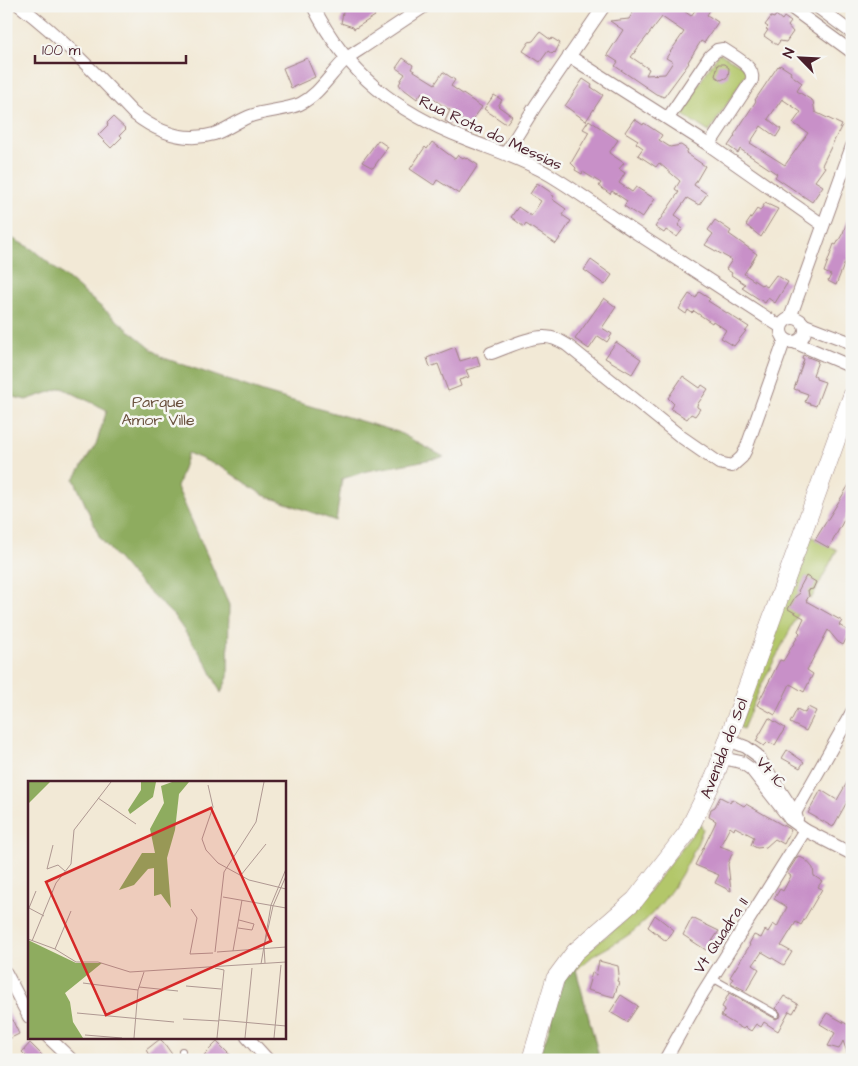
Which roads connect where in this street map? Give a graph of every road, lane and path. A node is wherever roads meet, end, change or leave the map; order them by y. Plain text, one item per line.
1 (20, 6) edge
2 (313, 6) edge
3 (425, 6) edge
4 (604, 6) edge
5 (789, 6) edge
6 (816, 6) edge
7 (852, 33) edge
8 (852, 52) edge
9 (569, 56) junction
10 (346, 59) junction
11 (668, 118) junction
12 (709, 146) junction
13 (852, 146) edge
14 (506, 153) junction
15 (823, 225) junction
16 (785, 322) junction
17 (805, 326) junction
18 (790, 341) junction
19 (852, 343) edge
20 (491, 353) dead end
21 (852, 367) edge
22 (852, 396) edge
23 (849, 414) edge
24 (852, 712) edge
25 (728, 740) junction
26 (757, 755) junction
27 (722, 758) junction
28 (751, 769) junction
29 (797, 821) junction
30 (852, 854) edge
31 (6, 973) edge
32 (712, 978) junction
33 (776, 1014) dead end
34 (28, 1015) edge
35 (49, 1038) edge
36 (248, 1038) edge
37 (182, 1051) dead end
38 (72, 1060) edge
39 (182, 1060) edge
40 (268, 1060) edge
41 (531, 1060) edge
42 (665, 1060) edge

1 - 10 street
2 - 10 street, Rua Rota do Messias
3 - 10 street
4 - 9 street
5 - 8 street
6 - 7 street
9 - 11 street
9 - 14 street
10 - 14 street, Rua Rota do Messias
11 - 12 street
11 - 12 street
12 - 15 street
13 - 15 street
14 - 16 street, Rua Rota do Messias
15 - 16 street
16 - 17 street
16 - 18 street
17 - 18 street
17 - 19 street
18 - 20 street
18 - 21 street
22 - 23 street, Avenida do Sol
23 - 25 street, Avenida do Sol
24 - 29 street, Vt Quadra 11
25 - 26 street
25 - 27 street, Avenida do Sol
26 - 28 street
26 - 29 street
27 - 28 street, Vt 1C
27 - 41 street, Avenida do Sol
28 - 29 street, Vt 1C
29 - 30 street
29 - 32 street, Vt Quadra 11
31 - 34 street
32 - 33 lane
32 - 42 street, Vt Quadra 11
35 - 38 street
36 - 40 street
37 - 39 lane

